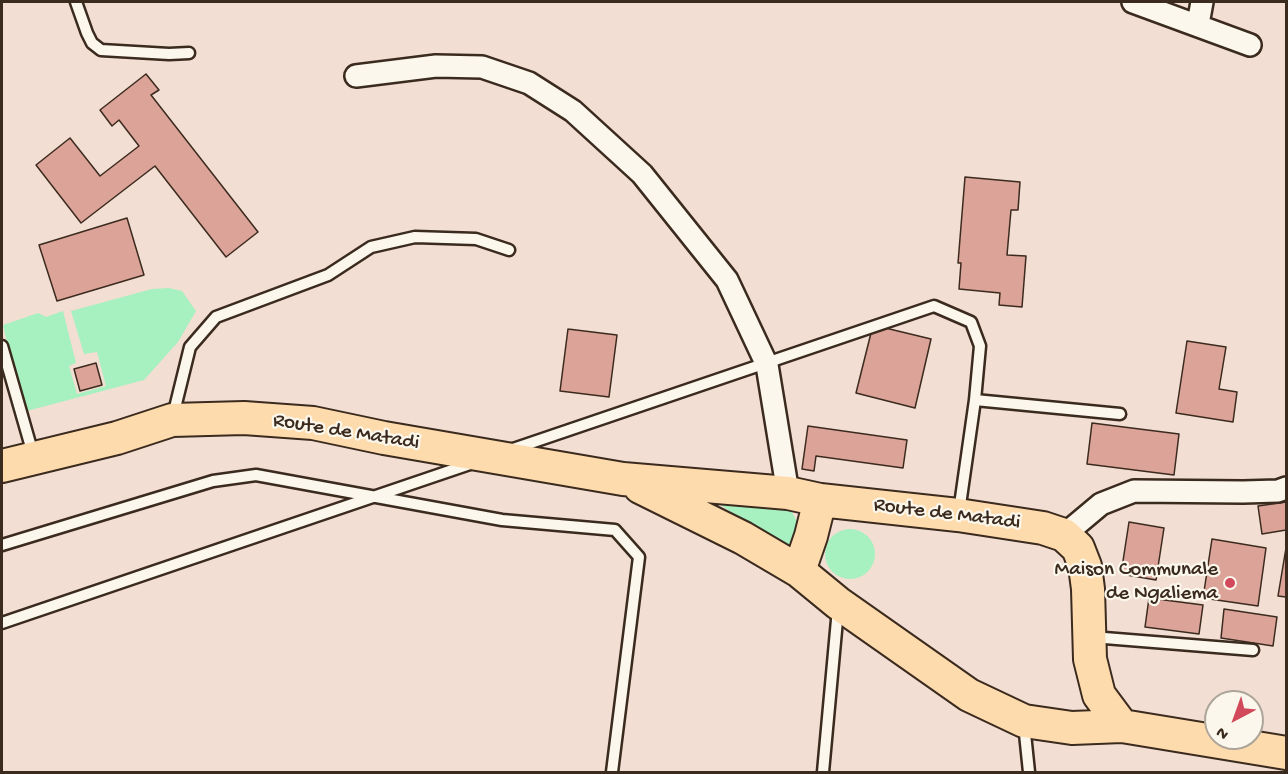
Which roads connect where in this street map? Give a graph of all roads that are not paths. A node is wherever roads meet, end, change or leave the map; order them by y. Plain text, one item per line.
1 (76, 2) edge
2 (1133, 2) edge
3 (1202, 2) edge
4 (1198, 24) junction
5 (1250, 45) dead end
6 (189, 53) dead end
7 (356, 76) dead end
8 (509, 250) dead end
9 (2, 346) edge
10 (975, 400) junction
11 (1120, 414) dead end
12 (172, 420) junction
13 (34, 458) junction
14 (2, 466) edge
15 (623, 479) junction
16 (1287, 488) edge
17 (788, 493) junction
18 (820, 500) junction
19 (958, 515) junction
20 (1064, 535) junction
21 (2, 545) edge
22 (799, 571) junction
23 (838, 603) junction
24 (2, 623) edge
25 (1089, 637) junction
26 (1253, 650) dead end
27 (1024, 721) junction
28 (1122, 726) junction
29 (1287, 753) edge
30 (612, 772) edge
31 (823, 772) edge
32 (1029, 772) edge

1 - 6 lane
2 - 4 street
3 - 4 street
4 - 5 street
7 - 17 street
8 - 12 lane
9 - 13 lane
10 - 11 lane
10 - 19 lane
10 - 24 lane
12 - 13 main road, Route de Matadi
12 - 15 main road, Route de Matadi
13 - 14 main road, Route de Matadi
15 - 17 main road, Route de Matadi
15 - 22 main road, Route de Matadi
16 - 20 street
17 - 18 main road, Route de Matadi
18 - 19 main road, Route de Matadi
18 - 22 main road
19 - 20 main road, Route de Matadi
20 - 25 main road
21 - 30 lane
22 - 23 main road, Route de Matadi
23 - 27 main road, Route de Matadi
23 - 31 lane
25 - 26 lane
25 - 28 main road
27 - 28 main road, Route de Matadi
27 - 32 lane
28 - 29 main road, Route de Matadi

